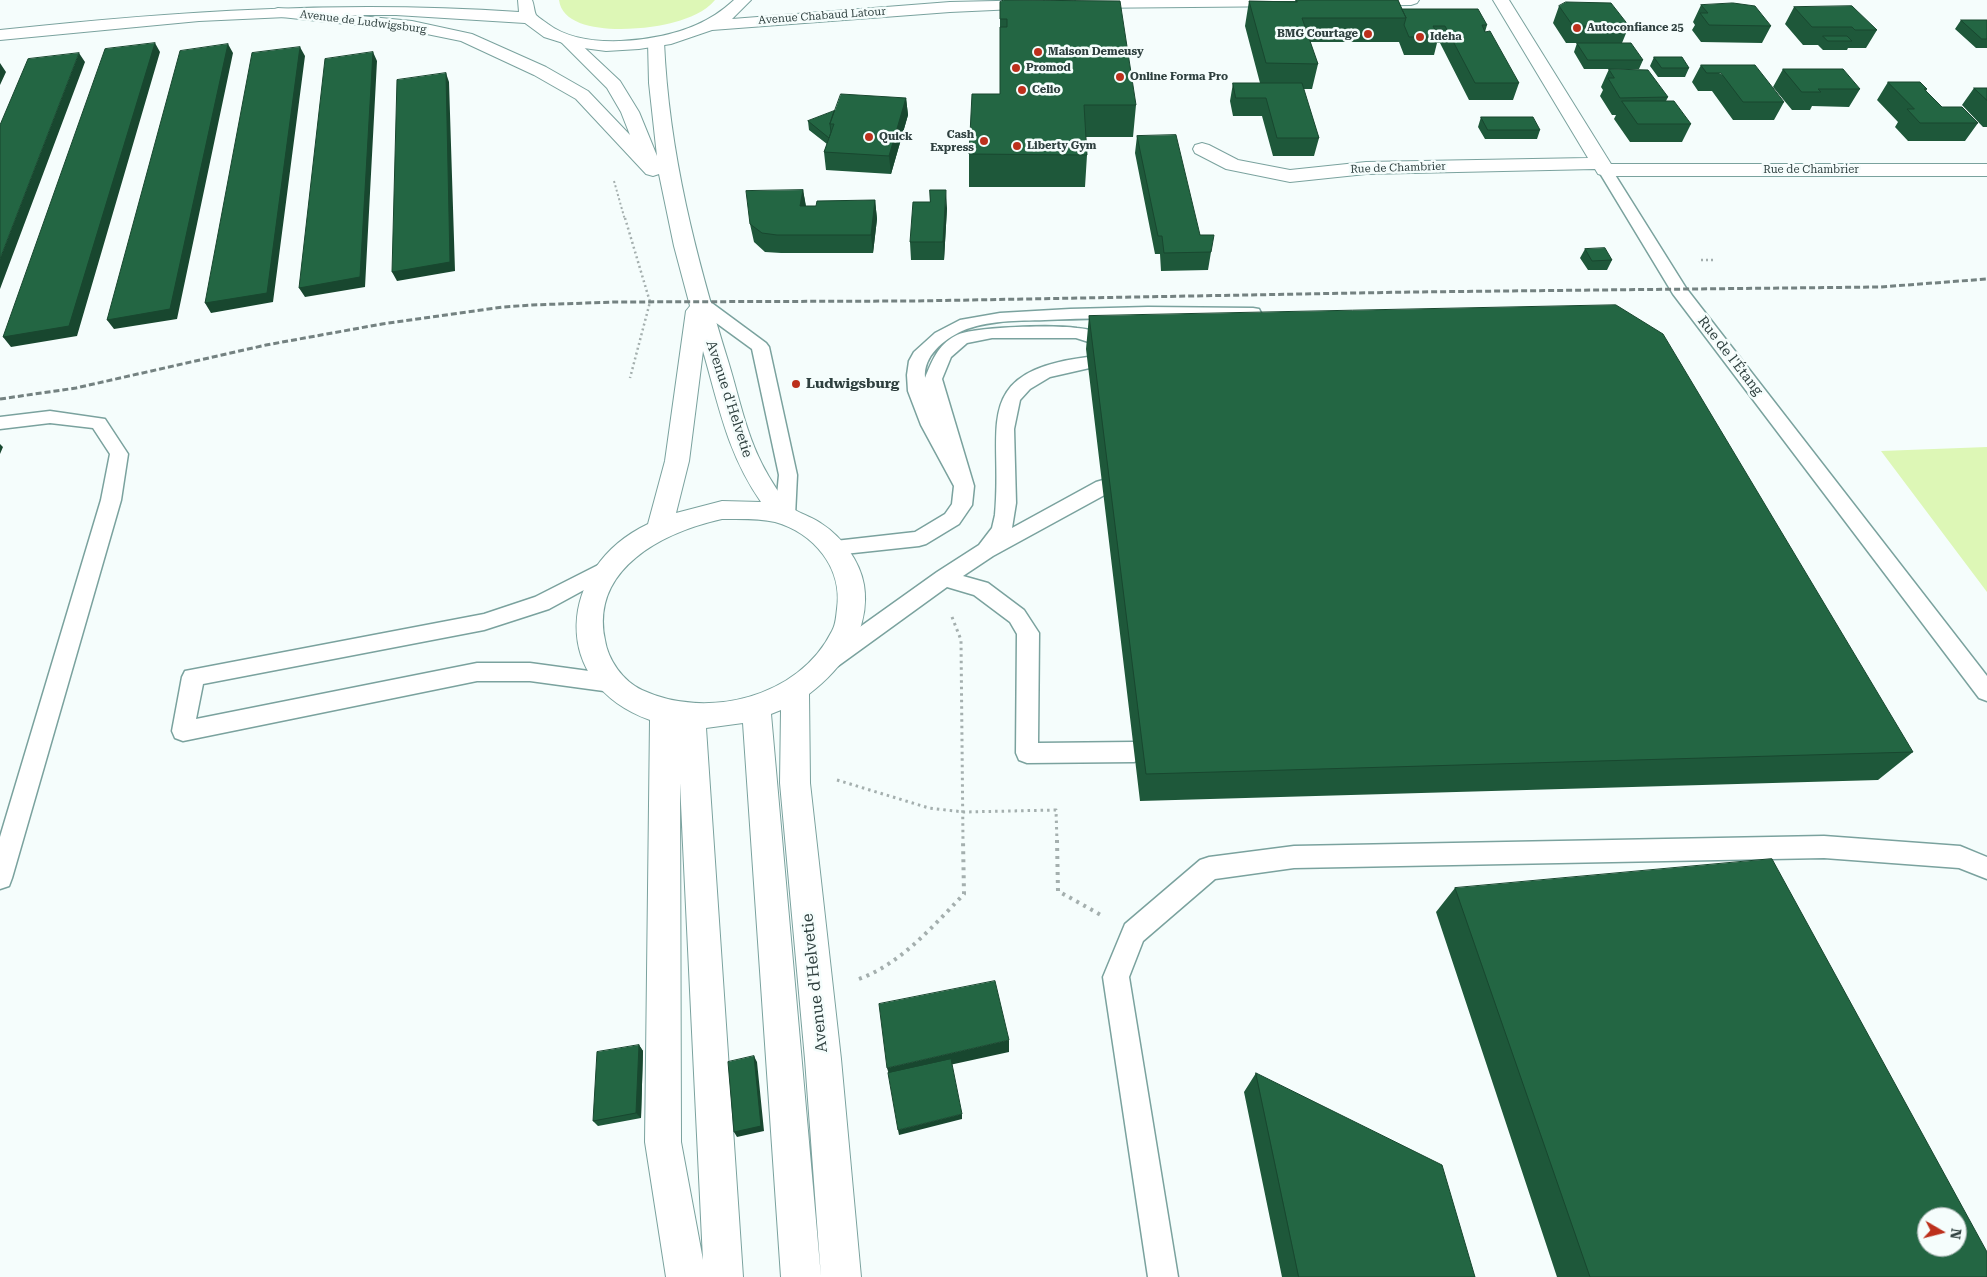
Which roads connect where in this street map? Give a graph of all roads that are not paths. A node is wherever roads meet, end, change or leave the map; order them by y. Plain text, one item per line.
1 (230, 0) edge
2 (526, 0) edge
3 (743, 0) edge
4 (1411, 0) edge
5 (1501, 0) edge
6 (192, 1) edge
7 (174, 3) junction
8 (249, 11) junction
9 (529, 18) junction
10 (0, 22) edge
11 (714, 25) junction
12 (0, 35) edge
13 (567, 40) junction
14 (656, 42) junction
15 (582, 95) joint
16 (1202, 149) dead end
17 (1602, 167) junction
18 (653, 170) junction
19 (1987, 170) edge
20 (686, 249) junction
21 (699, 302) junction
22 (1270, 313) edge
23 (1115, 348) edge
24 (1088, 363) edge
25 (0, 423) edge
26 (964, 486) junction
27 (1103, 487) edge
28 (785, 516) junction
29 (658, 529) junction
30 (835, 548) junction
31 (986, 550) junction
32 (610, 568) junction
33 (936, 584) junction
34 (826, 663) junction
35 (193, 677) joint
36 (611, 684) junction
37 (795, 689) junction
38 (1987, 692) edge
39 (756, 708) junction
40 (678, 714) junction
41 (1134, 752) dead end
42 (1987, 868) edge
43 (0, 878) edge
44 (686, 1277) edge
45 (723, 1277) edge
46 (801, 1277) edge
47 (841, 1277) edge
48 (1163, 1277) edge

1 - 7 street
2 - 9 street
3 - 11 street
4 - 11 street, Avenue Chabaud Latour
5 - 17 street, Rue de l'Étang
6 - 7 street
7 - 10 street
8 - 9 street, Avenue de Ludwigsburg
8 - 12 street, Avenue de Ludwigsburg
8 - 15 street, Avenue de Ludwigsburg
9 - 13 street
11 - 14 street
13 - 14 street
13 - 18 street, Avenue d'Helvetie
14 - 20 street, Avenue d'Helvetie
15 - 18 street, Avenue d'Helvetie
16 - 17 street, Rue de Chambrier
17 - 19 street, Rue de Chambrier
17 - 38 lane, Rue de l'Étang
18 - 20 street, Avenue d'Helvetie
20 - 21 street, Avenue d'Helvetie
21 - 28 street, Avenue d'Helvetie
21 - 28 lane
21 - 29 street, Avenue d'Helvetie
22 - 26 lane
23 - 26 lane
24 - 31 lane
25 - 43 lane
26 - 30 lane
27 - 31 lane
28 - 29 street
28 - 30 street
29 - 32 street
30 - 34 street
31 - 33 lane
32 - 35 lane
32 - 36 street
33 - 34 lane
33 - 41 lane
34 - 37 street
35 - 36 lane
36 - 40 street
37 - 39 street
37 - 47 street, Avenue d'Helvetie
39 - 40 street
39 - 46 street
40 - 44 street
40 - 45 street
42 - 48 lane

